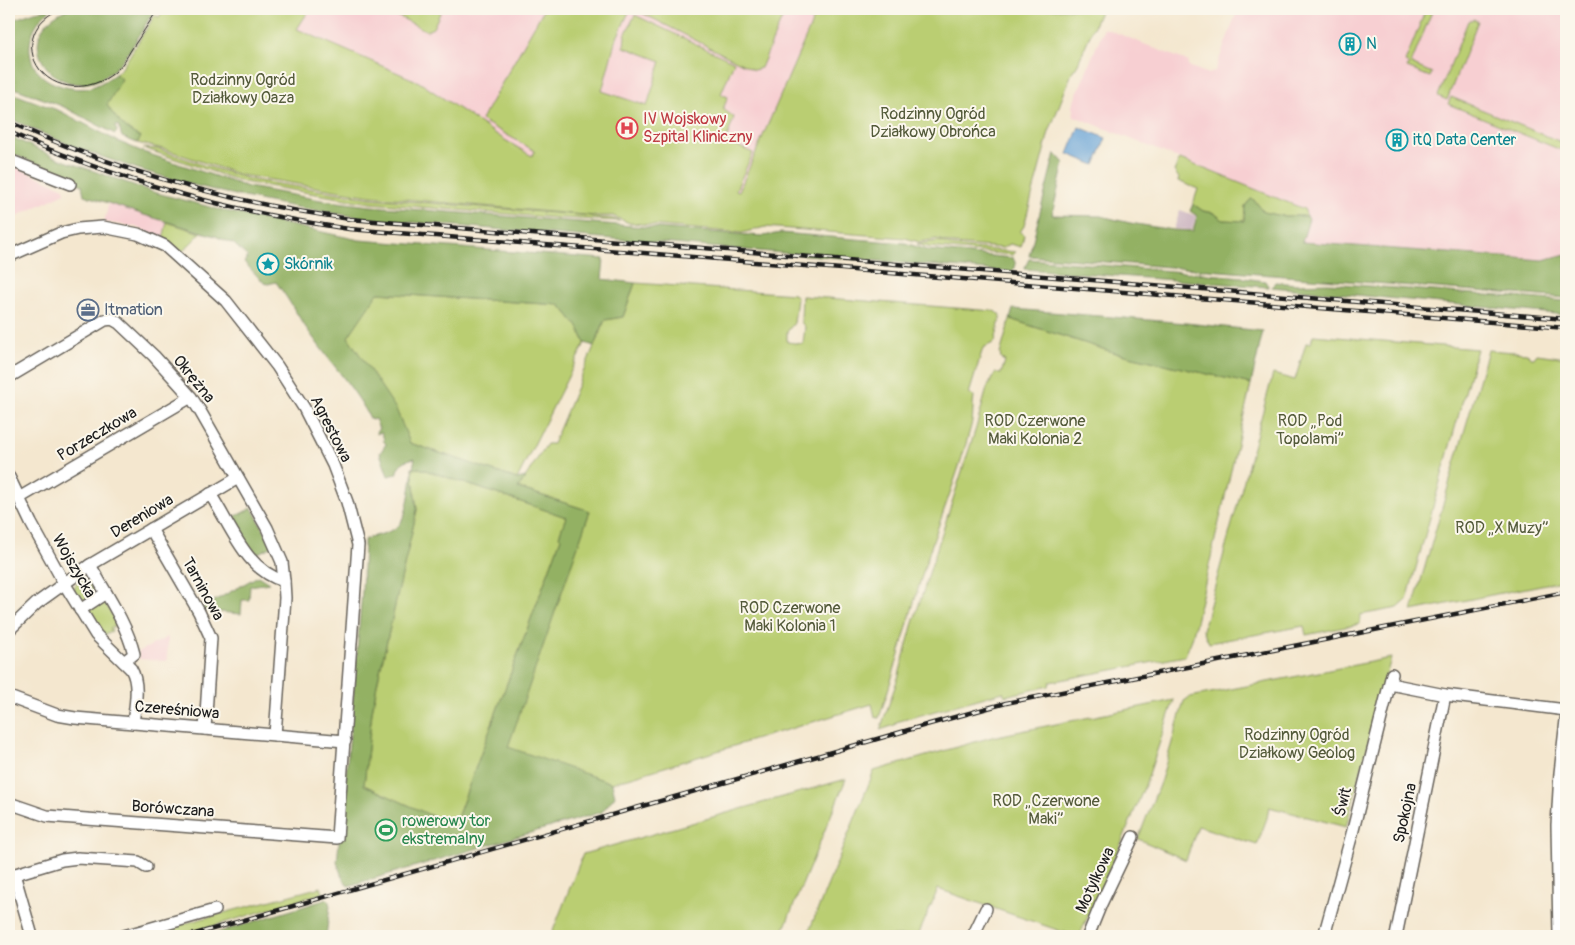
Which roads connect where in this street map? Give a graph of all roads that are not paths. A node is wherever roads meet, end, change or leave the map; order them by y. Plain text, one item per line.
1 (9, 160) edge
2 (70, 184) dead end
3 (9, 256) edge
4 (9, 377) edge
5 (191, 397) junction
6 (9, 477) edge
7 (238, 478) junction
8 (210, 494) junction
9 (19, 498) junction
10 (151, 529) junction
11 (90, 565) junction
12 (284, 581) junction
13 (64, 583) junction
14 (106, 593) junction
15 (80, 610) junction
16 (10, 627) edge
17 (124, 662) junction
18 (1445, 695) junction
19 (9, 697) edge
20 (1566, 710) edge
21 (1566, 720) edge
22 (133, 723) junction
23 (205, 729) junction
24 (274, 735) junction
25 (345, 741) junction
26 (9, 803) edge
27 (1133, 837) dead end
28 (337, 838) joint
29 (146, 867) dead end
30 (12, 875) edge
31 (986, 909) dead end
32 (215, 910) dead end
33 (32, 936) edge
34 (124, 936) edge
35 (973, 936) edge
36 (1088, 936) edge
37 (1324, 936) edge
38 (1396, 936) edge
39 (1559, 936) edge

1 - 2 street
3 - 25 street, Agrestowa
4 - 5 street, Okrężna
5 - 7 street, Okrężna
5 - 9 street, Porzeczkowa
6 - 9 street, Wojszycka
7 - 8 street, Dereniowa
7 - 12 street, Okrężna
8 - 10 street, Dereniowa
8 - 12 street
9 - 13 street, Wojszycka
10 - 11 street, Dereniowa
10 - 23 street, Tarninowa
11 - 13 street, Dereniowa
11 - 14 street, Wojszycka
12 - 24 street, Okrężna
13 - 15 street, Wojszycka
13 - 16 street, Dereniowa
14 - 15 street
14 - 17 street, Wojszycka
15 - 17 street, Wojszycka
17 - 22 street, Wojszycka
18 - 20 street
18 - 37 street, Świt
18 - 38 street, Spokojna
19 - 22 street, Czereśniowa
21 - 39 street
22 - 23 street, Czereśniowa
23 - 24 street, Czereśniowa
24 - 25 street, Czereśniowa
25 - 28 street, Agrestowa
26 - 28 street, Borówczana
27 - 36 street, Motylkowa
29 - 30 street
30 - 33 street
31 - 35 street
32 - 34 street

